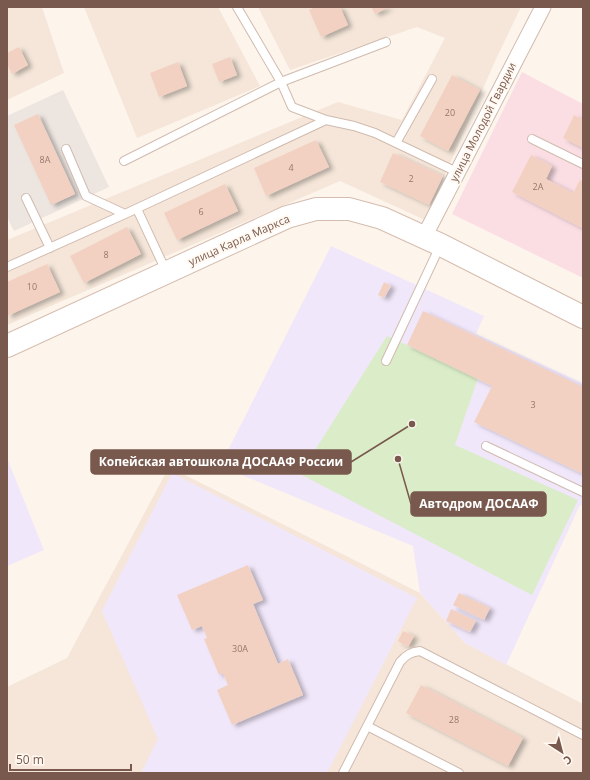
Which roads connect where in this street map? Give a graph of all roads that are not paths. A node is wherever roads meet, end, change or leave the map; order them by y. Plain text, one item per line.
1 (237, 7) edge
2 (543, 7) edge
3 (386, 42) dead end
4 (432, 79) dead end
5 (281, 82) junction
6 (326, 120) junction
7 (532, 138) dead end
8 (396, 143) junction
9 (66, 149) dead end
10 (124, 161) dead end
11 (583, 164) edge
12 (457, 172) junction
13 (26, 198) dead end
14 (137, 209) junction
15 (125, 214) junction
16 (432, 241) junction
17 (50, 248) junction
18 (7, 267) edge
19 (167, 272) junction
20 (583, 316) edge
21 (7, 346) edge
22 (386, 361) dead end
23 (486, 446) dead end
24 (583, 492) edge
25 (367, 726) junction
26 (583, 735) edge
27 (343, 773) edge
28 (459, 773) edge

1 - 5 lane
2 - 12 street, улица Молодой Гвардии
3 - 5 lane
4 - 8 lane
5 - 6 lane
5 - 10 lane
6 - 8 lane
6 - 14 lane
7 - 11 lane
8 - 12 lane
9 - 15 lane
12 - 16 street, улица Молодой Гвардии
13 - 17 lane
14 - 15 lane
14 - 19 lane
15 - 17 lane
16 - 19 street, улица Карла Маркса
16 - 20 street, улица Карла Маркса
16 - 22 lane
17 - 18 lane
19 - 21 street, улица Карла Маркса
23 - 24 lane
25 - 26 lane
25 - 27 lane
25 - 28 lane

